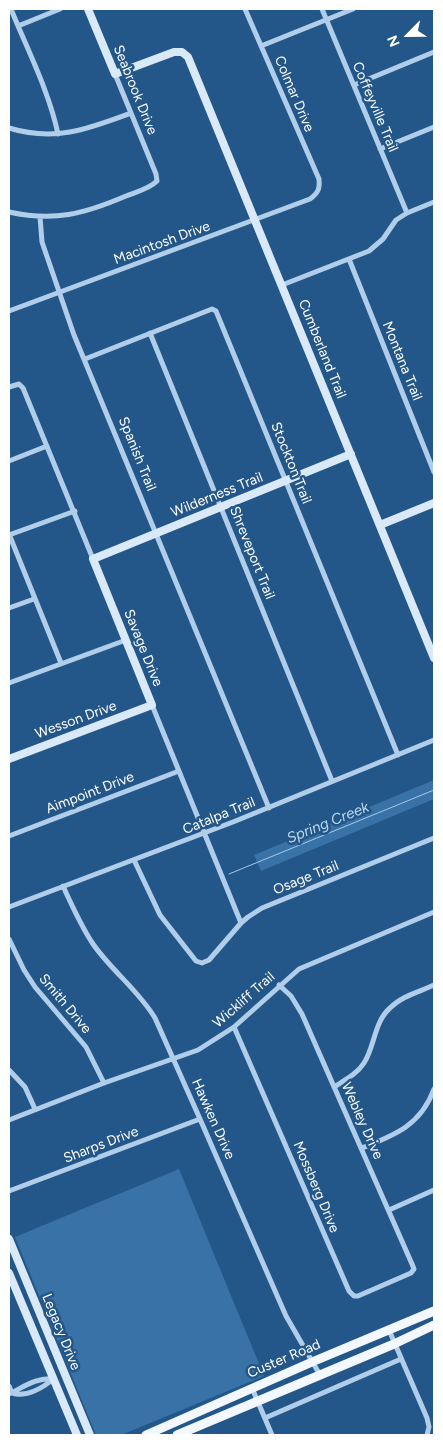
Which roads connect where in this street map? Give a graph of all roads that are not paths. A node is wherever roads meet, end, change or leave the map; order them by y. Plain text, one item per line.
1 (11, 9) edge
2 (60, 9) edge
3 (88, 9) edge
4 (245, 9) edge
5 (322, 9) edge
6 (353, 9) edge
7 (326, 20) junction
8 (18, 26) junction
9 (261, 46) junction
10 (434, 52) edge
11 (115, 74) junction
12 (354, 85) junction
13 (131, 113) junction
14 (434, 127) edge
15 (9, 128) edge
16 (58, 134) junction
17 (380, 149) junction
18 (319, 190) joint
19 (434, 202) edge
20 (9, 212) edge
21 (407, 213) junction
22 (40, 217) junction
23 (256, 221) junction
24 (349, 259) junction
25 (282, 285) junction
26 (60, 292) junction
27 (9, 311) edge
28 (150, 333) junction
29 (85, 359) junction
30 (9, 387) edge
31 (47, 446) junction
32 (351, 454) junction
33 (9, 461) edge
34 (434, 472) edge
35 (286, 481) junction
36 (434, 503) edge
37 (221, 507) junction
38 (75, 511) junction
39 (380, 525) junction
40 (157, 533) junction
41 (9, 535) edge
42 (93, 559) junction
43 (34, 599) junction
44 (9, 608) edge
45 (126, 640) junction
46 (434, 658) edge
47 (61, 664) junction
48 (9, 683) edge
49 (152, 706) junction
50 (434, 740) edge
51 (398, 754) junction
52 (9, 759) edge
53 (179, 771) junction
54 (332, 781) junction
55 (269, 808) junction
56 (205, 834) junction
57 (9, 836) edge
58 (434, 838) edge
59 (134, 860) junction
60 (63, 886) junction
61 (9, 906) edge
62 (434, 912) edge
63 (241, 924) junction
64 (9, 939) edge
65 (279, 985) junction
66 (434, 986) edge
67 (234, 1026) junction
68 (174, 1059) junction
69 (9, 1070) edge
70 (104, 1083) junction
71 (334, 1087) junction
72 (434, 1090) edge
73 (35, 1109) junction
74 (200, 1119) junction
75 (9, 1120) edge
76 (362, 1148) junction
77 (434, 1190) edge
78 (9, 1191) edge
79 (389, 1210) junction
80 (9, 1239) edge
81 (413, 1271) joint
82 (9, 1273) edge
83 (434, 1311) edge
84 (434, 1325) edge
85 (389, 1330) junction
86 (394, 1344) junction
87 (401, 1359) junction
88 (312, 1362) junction
89 (65, 1374) junction
90 (320, 1375) junction
91 (53, 1379) junction
92 (9, 1386) edge
93 (252, 1388) junction
94 (10, 1394) edge
95 (257, 1401) junction
96 (265, 1418) junction
97 (180, 1420) junction
98 (181, 1434) edge
99 (77, 1435) edge
100 (90, 1435) edge
101 (146, 1435) edge
102 (272, 1435) edge
103 (427, 1435) edge

1 - 8 street
2 - 8 street
3 - 11 street, Seabrook Drive
4 - 9 street, Colmar Drive
5 - 7 street, Coffeyville Trail
6 - 7 street
7 - 9 street
7 - 12 street, Coffeyville Trail
8 - 16 street
9 - 18 street, Colmar Drive
10 - 12 street
11 - 13 street, Seabrook Drive
11 - 23 street, Cumberland Trail
12 - 17 street, Coffeyville Trail
13 - 16 street
13 - 22 street, Seabrook Drive
14 - 17 street
15 - 16 street
17 - 21 street, Coffeyville Trail
18 - 23 street, Macintosh Drive
19 - 21 street
20 - 22 street
21 - 24 street
22 - 26 street, Spanish Trail
23 - 25 street, Cumberland Trail
23 - 26 street, Macintosh Drive
24 - 25 street
24 - 34 street, Montana Trail
25 - 32 street, Cumberland Trail
26 - 27 street, Macintosh Drive
26 - 29 street, Spanish Trail
28 - 29 street, Stockton Trail
28 - 35 street, Stockton Trail
28 - 37 street, Shreveport Trail
29 - 40 street, Spanish Trail
30 - 31 street, Savage Drive
31 - 33 street
31 - 38 street, Savage Drive
32 - 35 street, Wilderness Trail
32 - 39 street, Cumberland Trail
35 - 37 street, Wilderness Trail
35 - 51 street, Stockton Trail
36 - 39 street
37 - 40 street, Wilderness Trail
37 - 54 street, Shreveport Trail
38 - 41 street
38 - 42 street, Savage Drive
39 - 46 street, Cumberland Trail
40 - 42 street, Wilderness Trail
40 - 55 street, Spanish Trail
41 - 43 street
42 - 45 street, Savage Drive
43 - 44 street
43 - 47 street
45 - 47 street
45 - 49 street, Savage Drive
47 - 48 street
49 - 52 street, Wesson Drive
49 - 53 street, Savage Drive
50 - 51 street, Catalpa Trail
51 - 54 street, Catalpa Trail
53 - 56 street, Savage Drive
53 - 57 street, Aimpoint Drive
54 - 55 street, Catalpa Trail
55 - 56 street, Catalpa Trail
56 - 59 street, Catalpa Trail
56 - 63 street, Savage Drive
58 - 63 street, Osage Trail
59 - 60 street, Catalpa Trail
59 - 63 street, Osage Trail
60 - 61 street, Catalpa Trail
60 - 68 street, Hawken Drive
62 - 65 street, Wickliff Trail
64 - 70 street, Smith Drive
65 - 67 street, Wickliff Trail
65 - 71 street, Webley Drive
66 - 71 street
67 - 68 street, Wickliff Trail
67 - 81 street, Mossberg Drive
68 - 70 street, Wickliff Trail
68 - 74 street, Hawken Drive
69 - 73 street
70 - 73 street, Wickliff Trail
71 - 76 street, Webley Drive
72 - 76 street
73 - 75 street, Wickliff Trail
74 - 78 street, Sharps Drive
74 - 88 street, Hawken Drive
76 - 79 street, Webley Drive
77 - 79 street
79 - 81 street, Webley Drive
80 - 89 street, Legacy Drive
82 - 91 street, Legacy Drive
83 - 85 main road, Custer Road
84 - 86 main road, Custer Road
85 - 86 street
85 - 88 main road, Custer Road
86 - 87 street
86 - 90 main road, Custer Road
87 - 96 street
87 - 103 street
88 - 90 street, Hawken Drive
88 - 93 main road, Custer Road
89 - 91 street
89 - 100 street, Legacy Drive
90 - 95 main road, Custer Road
91 - 94 street
91 - 99 street, Legacy Drive
92 - 94 street
93 - 95 street
93 - 97 main road, Custer Road
95 - 96 street
95 - 98 main road, Custer Road
96 - 102 street
97 - 98 main road
97 - 101 main road, Custer Road

